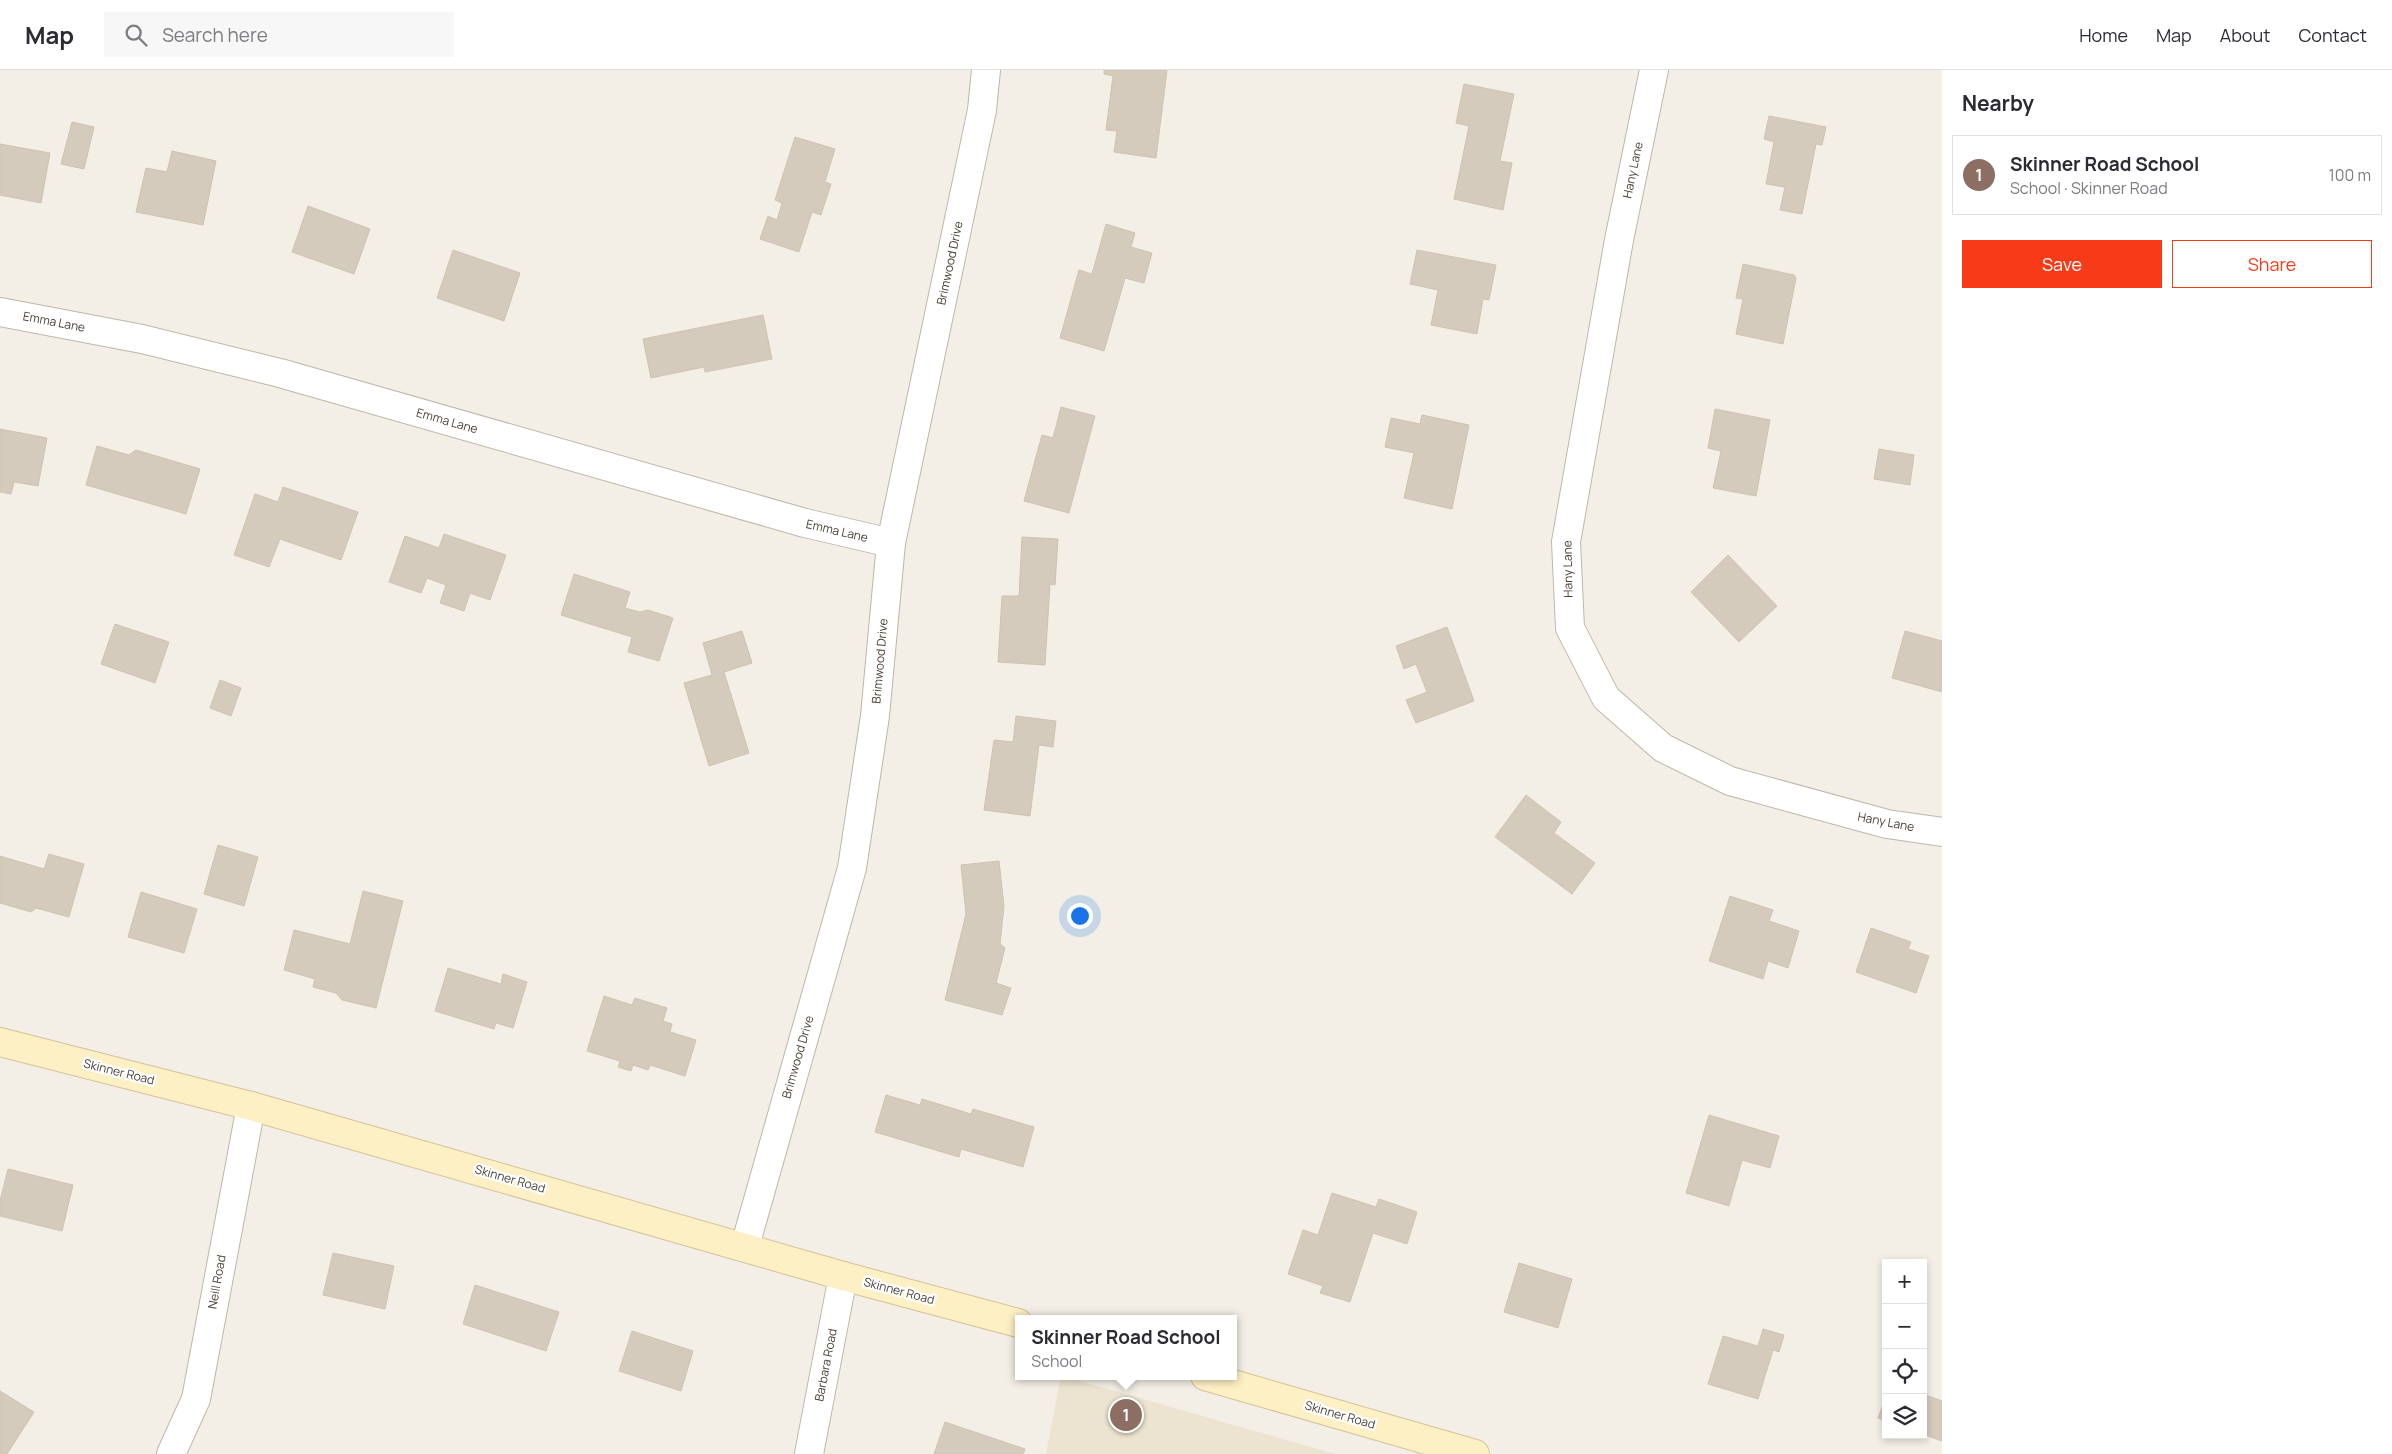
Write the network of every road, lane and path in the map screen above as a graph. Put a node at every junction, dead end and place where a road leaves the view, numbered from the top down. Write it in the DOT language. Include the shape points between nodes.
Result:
graph roads {
  1 [pos="986,70"];
  2 [pos="1654,70"];
  3 [pos="0,312"];
  4 [pos="891,543"];
  5 [pos="1942,832"];
  6 [pos="0,1042"];
  7 [pos="251,1106"];
  8 [pos="745,1246"];
  9 [pos="843,1276"];
  10 [pos="1015,1322"];
  11 [pos="1219,1380"];
  12 [pos="171,1454"];
  13 [pos="809,1454"];
  14 [pos="1475,1454"];
  1 -- 4 [label="street, Brimwood Drive" via="982,110"];
  2 -- 5 [label="street, Hany Lane" via="1619,240 1566,542 1570,628 1606,698 1663,748 1730,781 1887,824"];
  3 -- 4 [label="street, Emma Lane" via="142,339 280,372 805,523"];
  4 -- 8 [label="street, Brimwood Drive" via="875,716 852,868"];
  6 -- 7 [label="street, Skinner Road"];
  7 -- 8 [label="street, Skinner Road"];
  7 -- 12 [label="street, Neill Road" via="196,1399"];
  8 -- 9 [label="street, Skinner Road"];
  9 -- 10 [label="street, Skinner Road"];
  9 -- 13 [label="street, Barbara Road"];
  11 -- 14 [label="street, Skinner Road"];
}
